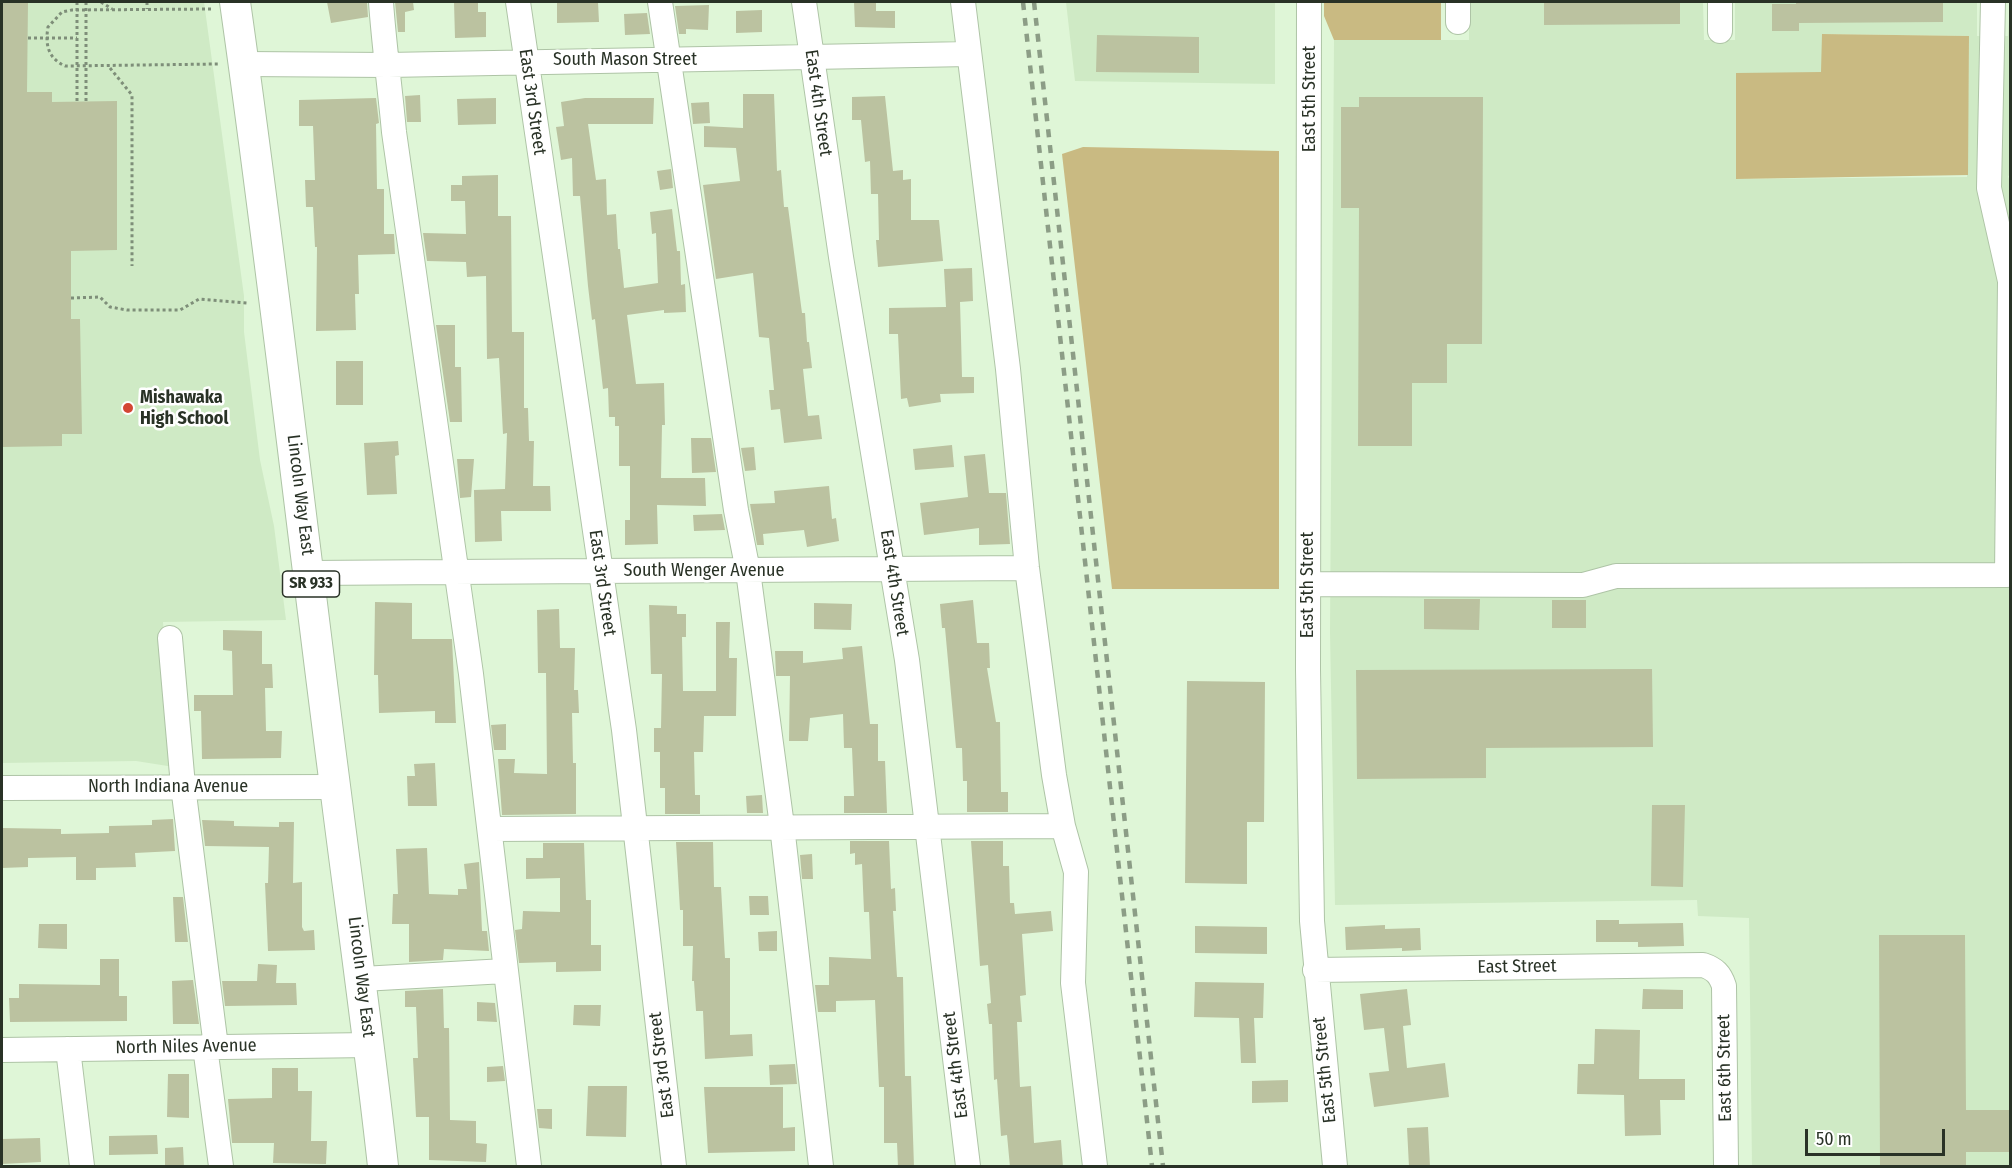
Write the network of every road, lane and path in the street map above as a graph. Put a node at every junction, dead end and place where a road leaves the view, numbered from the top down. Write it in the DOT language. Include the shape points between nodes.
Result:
graph roads {
  1 [pos="77,2"];
  2 [pos="86,2"];
  3 [pos="101,2"];
  4 [pos="147,2"];
  5 [pos="381,2"];
  6 [pos="518,2"];
  7 [pos="660,2"];
  8 [pos="804,2"];
  9 [pos="963,2"];
  10 [pos="1309,2"];
  11 [pos="1720,2"];
  12 [pos="1994,2"];
  13 [pos="223,5"];
  14 [pos="147,9"];
  15 [pos="77,10"];
  16 [pos="86,10"];
  17 [pos="112,10"];
  18 [pos="1720,31"];
  19 [pos="28,39"];
  20 [pos="46,39"];
  21 [pos="77,39"];
  22 [pos="969,54"];
  23 [pos="812,59"];
  24 [pos="668,60"];
  25 [pos="526,61"];
  26 [pos="231,64"];
  27 [pos="388,65"];
  28 [pos="77,67"];
  29 [pos="86,68"];
  30 [pos="110,68"];
  31 [pos="86,101"];
  32 [pos="77,102"];
  33 [pos="132,266"];
  34 [pos="71,298"];
  35 [pos="247,303"];
  36 [pos="1027,568"];
  37 [pos="892,569"];
  38 [pos="748,571"];
  39 [pos="457,572"];
  40 [pos="600,572"];
  41 [pos="309,573"];
  42 [pos="1309,584"];
  43 [pos="170,638"];
  44 [pos="183,786"];
  45 [pos="2,788"];
  46 [pos="335,788"];
  47 [pos="782,826"];
  48 [pos="1063,826"];
  49 [pos="929,827"];
  50 [pos="635,828"];
  51 [pos="490,829"];
  52 [pos="1315,970"];
  53 [pos="505,971"];
  54 [pos="1717,972"];
  55 [pos="362,979"];
  56 [pos="370,1045"];
  57 [pos="211,1047"];
  58 [pos="68,1049"];
  59 [pos="2,1050"];
  60 [pos="82,1167"];
  61 [pos="221,1167"];
  62 [pos="383,1167"];
  63 [pos="529,1167"];
  64 [pos="674,1167"];
  65 [pos="821,1167"];
  66 [pos="968,1167"];
  67 [pos="1095,1167"];
  68 [pos="1335,1167"];
  69 [pos="1726,1167"];
  1 -- 15 [label="path"];
  2 -- 16 [label="path"];
  3 -- 17 [label="path"];
  4 -- 14 [label="path"];
  5 -- 27 [label="street"];
  6 -- 25 [label="street, East 3rd Street"];
  7 -- 24 [label="street"];
  8 -- 23 [label="street, East 4th Street"];
  9 -- 22 [label="street"];
  10 -- 42 [label="street, East 5th Street"];
  11 -- 18 [label="street"];
  12 -- 42 [label="street" via="1989,188 2010,281 2007,575 1616,576 1583,585"];
  13 -- 14 [label="path"];
  13 -- 26 [label="main road, Lincoln Way East / SR 933"];
  14 -- 17 [label="path"];
  15 -- 16 [label="path"];
  15 -- 20 [label="path" via="53,18"];
  15 -- 21 [label="path"];
  16 -- 17 [label="path"];
  16 -- 29 [label="path"];
  19 -- 20 [label="path"];
  20 -- 21 [label="path"];
  20 -- 28 [label="path" via="52,58 65,66"];
  21 -- 28 [label="path"];
  22 -- 23 [label="street, South Mason Street"];
  22 -- 36 [label="street" via="1008,369"];
  23 -- 24 [label="street, South Mason Street"];
  23 -- 37 [label="street, East 4th Street"];
  24 -- 25 [label="street, South Mason Street"];
  24 -- 38 [label="street"];
  25 -- 27 [label="street, South Mason Street"];
  25 -- 40 [label="street, East 3rd Street"];
  26 -- 27 [label="street, South Mason Street"];
  26 -- 30 [label="path"];
  26 -- 41 [label="main road, Lincoln Way East / SR 933"];
  27 -- 39 [label="street"];
  28 -- 29 [label="path"];
  28 -- 32 [label="path"];
  29 -- 30 [label="path"];
  29 -- 31 [label="path"];
  30 -- 33 [label="path" via="132,95"];
  34 -- 35 [label="path" via="99,297 110,306 127,310 180,310 199,299"];
  36 -- 37 [label="street, South Wenger Avenue"];
  36 -- 48 [label="street"];
  37 -- 38 [label="street, South Wenger Avenue"];
  37 -- 49 [label="street, East 4th Street"];
  38 -- 40 [label="street, South Wenger Avenue"];
  38 -- 47 [label="street"];
  39 -- 40 [label="street, South Wenger Avenue"];
  39 -- 41 [label="street, South Wenger Avenue"];
  39 -- 51 [label="street"];
  40 -- 50 [label="street, East 3rd Street"];
  41 -- 46 [label="main road, Lincoln Way East / SR 933"];
  42 -- 52 [label="street, East 5th Street"];
  43 -- 44 [label="street"];
  44 -- 45 [label="street, North Indiana Avenue"];
  44 -- 46 [label="street, North Indiana Avenue"];
  44 -- 57 [label="street"];
  46 -- 55 [label="main road, Lincoln Way East / SR 933"];
  47 -- 49 [label="street"];
  47 -- 50 [label="street"];
  47 -- 65 [label="street"];
  48 -- 49 [label="street"];
  48 -- 67 [label="street" via="1077,872 1073,983"];
  49 -- 66 [label="street, East 4th Street"];
  50 -- 51 [label="street"];
  50 -- 64 [label="street, East 3rd Street"];
  51 -- 53 [label="street"];
  52 -- 54 [label="street, East Street" via="1703,965"];
  52 -- 68 [label="street, East 5th Street"];
  53 -- 55 [label="street"];
  53 -- 63 [label="street"];
  54 -- 69 [label="street, East 6th Street" via="1724,986"];
  55 -- 56 [label="main road, Lincoln Way East / SR 933"];
  56 -- 57 [label="street, North Niles Avenue"];
  56 -- 62 [label="main road, Lincoln Way East / SR 933"];
  57 -- 58 [label="street, North Niles Avenue"];
  57 -- 61 [label="street"];
  58 -- 59 [label="street, North Niles Avenue"];
  58 -- 60 [label="street"];
}
